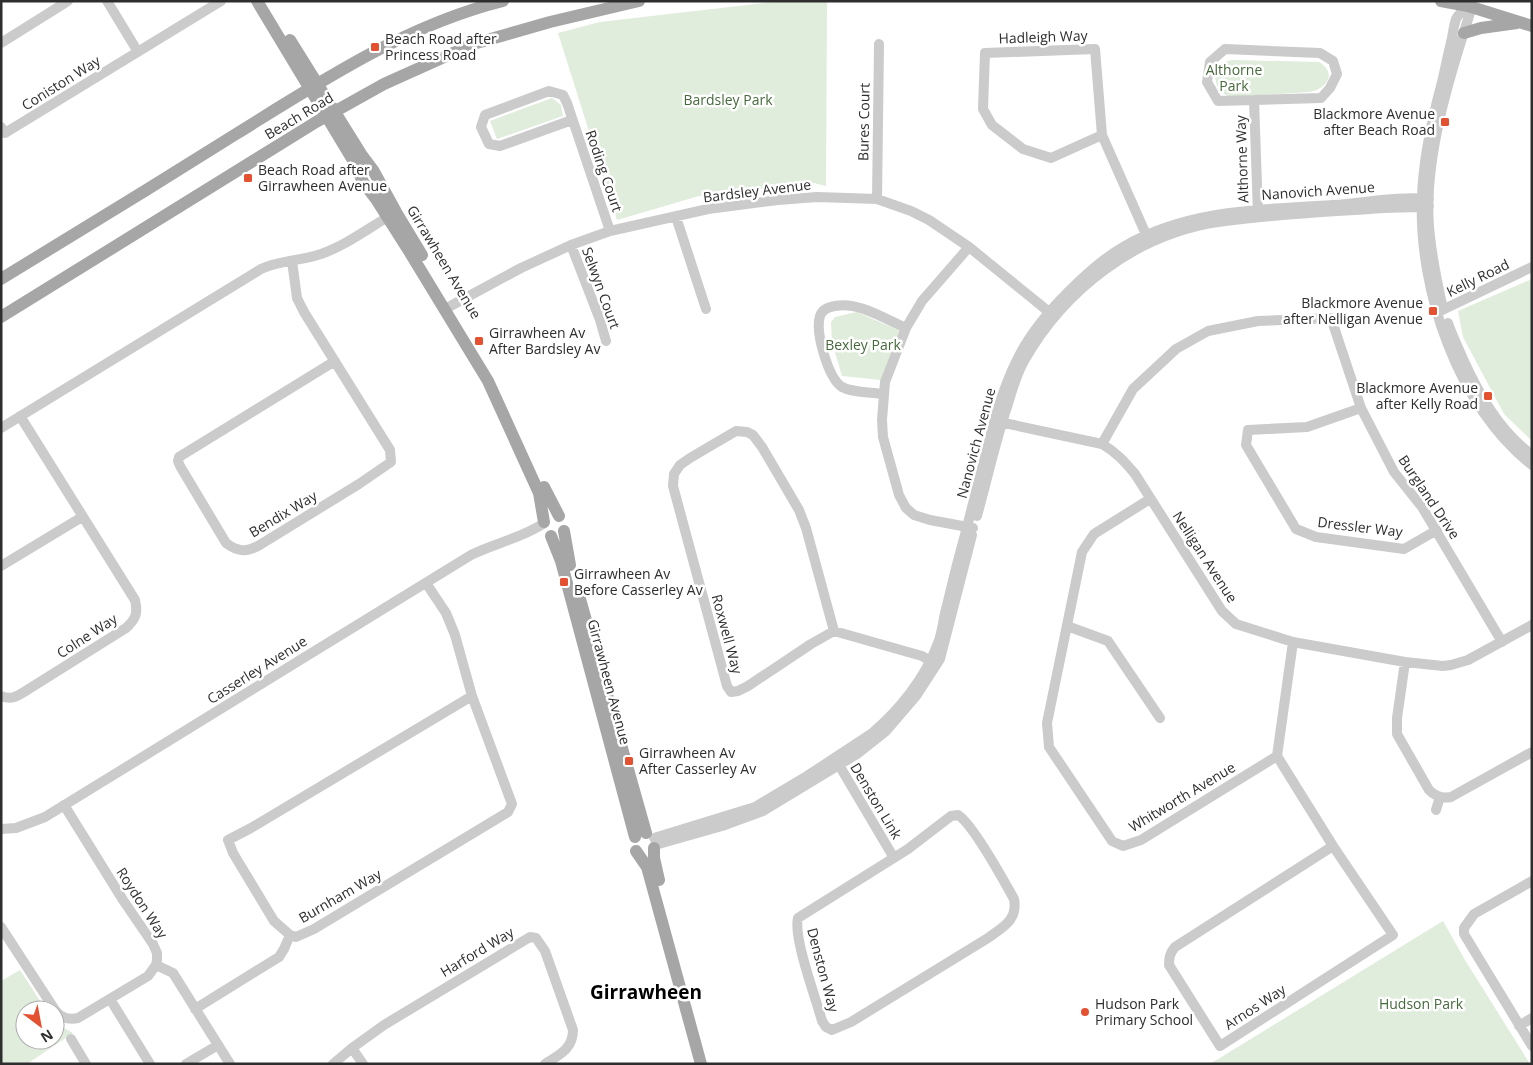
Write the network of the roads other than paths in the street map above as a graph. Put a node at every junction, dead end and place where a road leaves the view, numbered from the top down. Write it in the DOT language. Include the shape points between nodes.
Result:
graph roads {
  1 [pos="68,1"];
  2 [pos="107,1"];
  3 [pos="221,1"];
  4 [pos="258,1"];
  5 [pos="267,1"];
  6 [pos="503,1"];
  7 [pos="639,1"];
  8 [pos="1441,1"];
  9 [pos="1469,3"];
  10 [pos="1526,25"];
  11 [pos="1464,33"];
  12 [pos="1,43"];
  13 [pos="878,44"];
  14 [pos="138,52"];
  15 [pos="313,86"];
  16 [pos="1254,100"];
  17 [pos="330,114"];
  18 [pos="572,120"];
  19 [pos="3,132"];
  20 [pos="1102,135"];
  21 [pos="877,199"];
  22 [pos="1426,202"];
  23 [pos="1258,213"];
  24 [pos="392,215"];
  25 [pos="676,217"];
  26 [pos="610,231"];
  27 [pos="1148,239"];
  28 [pos="571,245"];
  29 [pos="969,247"];
  30 [pos="292,261"];
  31 [pos="1532,267"];
  32 [pos="1,280"];
  33 [pos="449,307"];
  34 [pos="706,309"];
  35 [pos="1440,311"];
  36 [pos="1052,315"];
  37 [pos="1,317"];
  38 [pos="906,328"];
  39 [pos="606,342"];
  40 [pos="335,361"];
  41 [pos="883,394"];
  42 [pos="1360,408"];
  43 [pos="20,416"];
  44 [pos="998,422"];
  45 [pos="1,428"];
  46 [pos="1102,444"];
  47 [pos="1532,456"];
  48 [pos="1532,466"];
  49 [pos="1150,498"];
  50 [pos="82,516"];
  51 [pos="559,516"];
  52 [pos="970,527"];
  53 [pos="546,529"];
  54 [pos="1437,530"];
  55 [pos="564,531"];
  56 [pos="1,566"];
  57 [pos="426,583"];
  58 [pos="1532,625"];
  59 [pos="1067,626"];
  60 [pos="834,631"];
  61 [pos="1294,642"];
  62 [pos="1502,642"];
  63 [pos="1405,662"];
  64 [pos="933,663"];
  65 [pos="1,696"];
  66 [pos="472,696"];
  67 [pos="1160,718"];
  68 [pos="1532,752"];
  69 [pos="1277,756"];
  70 [pos="837,762"];
  71 [pos="1440,798"];
  72 [pos="64,805"];
  73 [pos="1436,810"];
  74 [pos="1,829"];
  75 [pos="649,840"];
  76 [pos="1333,846"];
  77 [pos="636,851"];
  78 [pos="894,858"];
  79 [pos="1532,881"];
  80 [pos="1,927"];
  81 [pos="290,935"];
  82 [pos="156,965"];
  83 [pos="110,999"];
  84 [pos="48,1000"];
  85 [pos="195,1008"];
  86 [pos="65,1018"];
  87 [pos="1532,1018"];
  88 [pos="1519,1026"];
  89 [pos="71,1039"];
  90 [pos="218,1045"];
  91 [pos="1532,1046"];
  92 [pos="352,1048"];
  93 [pos="86,1064"];
  94 [pos="150,1064"];
  95 [pos="186,1064"];
  96 [pos="230,1064"];
  97 [pos="333,1064"];
  98 [pos="363,1064"];
  99 [pos="546,1064"];
  100 [pos="700,1064"];
  101 [pos="707,1064"];
  1 -- 12 [label="street"];
  2 -- 14 [label="street"];
  3 -- 14 [label="street, Coniston Way"];
  4 -- 15 [label="main road"];
  5 -- 15 [label="main road"];
  6 -- 15 [label="main road, Beach Road" via="417,32 363,57"];
  7 -- 17 [label="main road, Beach Road" via="473,44 384,84"];
  8 -- 9 [label="main road"];
  9 -- 10 [label="main road"];
  9 -- 11 [label="street" via="1470,13"];
  9 -- 22 [label="street" via="1456,19 1433,114 1424,162"];
  10 -- 11 [label="main road" via="1481,28"];
  11 -- 22 [label="street" via="1439,121"];
  13 -- 21 [label="street, Bures Court"];
  14 -- 19 [label="street, Coniston Way"];
  15 -- 17 [label="main road, Girrawheen Avenue"];
  15 -- 32 [label="main road, Beach Road"];
  16 -- 16 [label="street, Althorne Way" via="1321,98 1337,74 1333,61 1320,53 1225,49 1210,62 1207,82 1218,101"];
  16 -- 23 [label="street, Althorne Way"];
  17 -- 24 [label="main road, Girrawheen Avenue" via="373,170"];
  17 -- 37 [label="main road, Beach Road"];
  18 -- 18 [label="street, Roding Court" via="500,146 489,144 481,127 485,115 549,91 563,94"];
  18 -- 26 [label="street, Roding Court"];
  20 -- 20 [label="street, Hadleigh Way" via="1051,158 1023,149 992,125 983,108 985,53 1095,49"];
  20 -- 27 [label="street, Hadleigh Way"];
  21 -- 25 [label="street, Bardsley Avenue" via="817,197 778,200 708,209"];
  21 -- 29 [label="street, Bardsley Avenue" via="929,220"];
  22 -- 23 [label="street, Nanovich Avenue"];
  22 -- 35 [label="street" via="1425,258"];
  23 -- 27 [label="street, Nanovich Avenue" via="1204,217 1167,227"];
  24 -- 30 [label="street" via="328,252"];
  24 -- 33 [label="main road, Girrawheen Avenue"];
  25 -- 26 [label="street, Bardsley Avenue"];
  25 -- 34 [label="street"];
  26 -- 28 [label="street, Bardsley Avenue"];
  27 -- 36 [label="street, Nanovich Avenue" via="1123,247 1104,260 1083,277"];
  28 -- 33 [label="street, Bardsley Avenue"];
  28 -- 39 [label="street, Selwyn Court"];
  29 -- 36 [label="street, Bardsley Avenue"];
  29 -- 38 [label="street" via="922,301"];
  30 -- 40 [label="street, Bendix Way" via="297,298"];
  30 -- 43 [label="street" via="271,264 250,275"];
  31 -- 35 [label="street, Kelly Road"];
  33 -- 51 [label="main road, Girrawheen Avenue" via="502,388"];
  33 -- 53 [label="main road, Girrawheen Avenue" via="498,398 539,493"];
  35 -- 47 [label="street" via="1482,397 1502,428"];
  35 -- 48 [label="street" via="1459,368 1481,411 1505,442"];
  36 -- 44 [label="street, Nanovich Avenue" via="1017,359 1007,381"];
  38 -- 41 [label="street" via="887,374"];
  38 -- 41 [label="street" via="849,305 835,305 820,314 820,338 834,380 853,390"];
  40 -- 40 [label="street, Bendix Way" via="179,457 180,466 232,548 248,551 258,546 390,462 390,450"];
  41 -- 52 [label="street" via="882,437 906,508 914,515 930,520"];
  42 -- 46 [label="street, Burgland Drive" via="1331,318 1258,321 1208,331 1176,348 1133,389"];
  42 -- 54 [label="street, Burgland Drive" via="1394,472"];
  42 -- 54 [label="street, Dressler Way" via="1307,427 1248,430 1246,445 1296,529 1316,537 1404,549"];
  43 -- 45 [label="street"];
  43 -- 50 [label="street, Colne Way"];
  44 -- 46 [label="street, Nelligan Avenue"];
  44 -- 52 [label="street, Nanovich Avenue"];
  46 -- 49 [label="street, Nelligan Avenue" via="1124,460"];
  49 -- 59 [label="street, Whitworth Avenue" via="1094,534 1082,552"];
  49 -- 61 [label="street, Nelligan Avenue" via="1222,611 1236,624"];
  50 -- 56 [label="street"];
  50 -- 65 [label="street, Colne Way" via="134,600 136,616 126,628 14,698"];
  51 -- 53 [label="main road" via="551,516"];
  51 -- 55 [label="main road, Girrawheen Avenue" via="565,524"];
  52 -- 64 [label="street, Nanovich Avenue" via="954,576"];
  53 -- 55 [label="main road" via="558,536"];
  53 -- 57 [label="street, Casserley Avenue" via="484,549"];
  53 -- 75 [label="main road, Girrawheen Avenue" via="561,561"];
  54 -- 62 [label="street, Burgland Drive"];
  55 -- 75 [label="main road, Girrawheen Avenue" via="569,565"];
  57 -- 66 [label="street, Burnham Way" via="446,613 455,635"];
  57 -- 72 [label="street, Casserley Avenue"];
  58 -- 62 [label="street, Nelligan Avenue"];
  59 -- 67 [label="street" via="1108,641"];
  59 -- 69 [label="street, Whitworth Avenue" via="1047,724 1049,747 1112,841 1123,846 1141,840"];
  60 -- 60 [label="street, Roxwell Way" via="799,510 753,435 736,432 680,465 674,474 673,486 727,686 732,692 748,686"];
  60 -- 64 [label="street" via="922,656"];
  61 -- 63 [label="street, Nelligan Avenue"];
  61 -- 69 [label="street"];
  62 -- 63 [label="street, Nelligan Avenue" via="1451,665"];
  63 -- 71 [label="street" via="1397,734 1429,790"];
  64 -- 70 [label="street, Nanovich Avenue" via="884,723"];
  66 -- 81 [label="street, Burnham Way" via="512,804 508,812 314,929"];
  66 -- 81 [label="street, Burnham Way" via="228,840 274,922"];
  68 -- 71 [label="street" via="1457,794"];
  69 -- 76 [label="street, Arnos Way"];
  70 -- 75 [label="street, Nanovich Avenue" via="755,807"];
  70 -- 78 [label="street, Denston Link"];
  71 -- 73 [label="street"];
  72 -- 74 [label="street, Casserley Avenue" via="30,823"];
  72 -- 82 [label="street, Roydon Way" via="153,944 157,953"];
  75 -- 77 [label="main road" via="633,844"];
  75 -- 77 [label="main road" via="646,855"];
  75 -- 101 [label="main road, Girrawheen Avenue"];
  76 -- 76 [label="street, Arnos Way" via="1175,947 1169,956 1169,965 1220,1046 1393,935"];
  77 -- 100 [label="main road" via="647,867"];
  78 -- 78 [label="street, Denston Way" via="798,918 796,926 800,946 826,1028 832,1030 851,1022 988,938 1014,915 1014,899 977,838 958,815 943,821"];
  79 -- 88 [label="street" via="1474,914 1464,928 1467,941"];
  80 -- 84 [label="street"];
  81 -- 85 [label="street" via="279,957"];
  82 -- 83 [label="street" via="148,976"];
  82 -- 85 [label="street" via="173,973"];
  83 -- 86 [label="street" via="78,1018"];
  83 -- 94 [label="street"];
  85 -- 90 [label="street"];
  87 -- 88 [label="street"];
  88 -- 91 [label="street"];
  89 -- 93 [label="street"];
  90 -- 95 [label="street"];
  90 -- 96 [label="street"];
  92 -- 97 [label="street"];
  92 -- 98 [label="street"];
  92 -- 99 [label="street, Harford Way" via="384,1025 530,937 536,938 545,951 573,1030 570,1046"];
}
